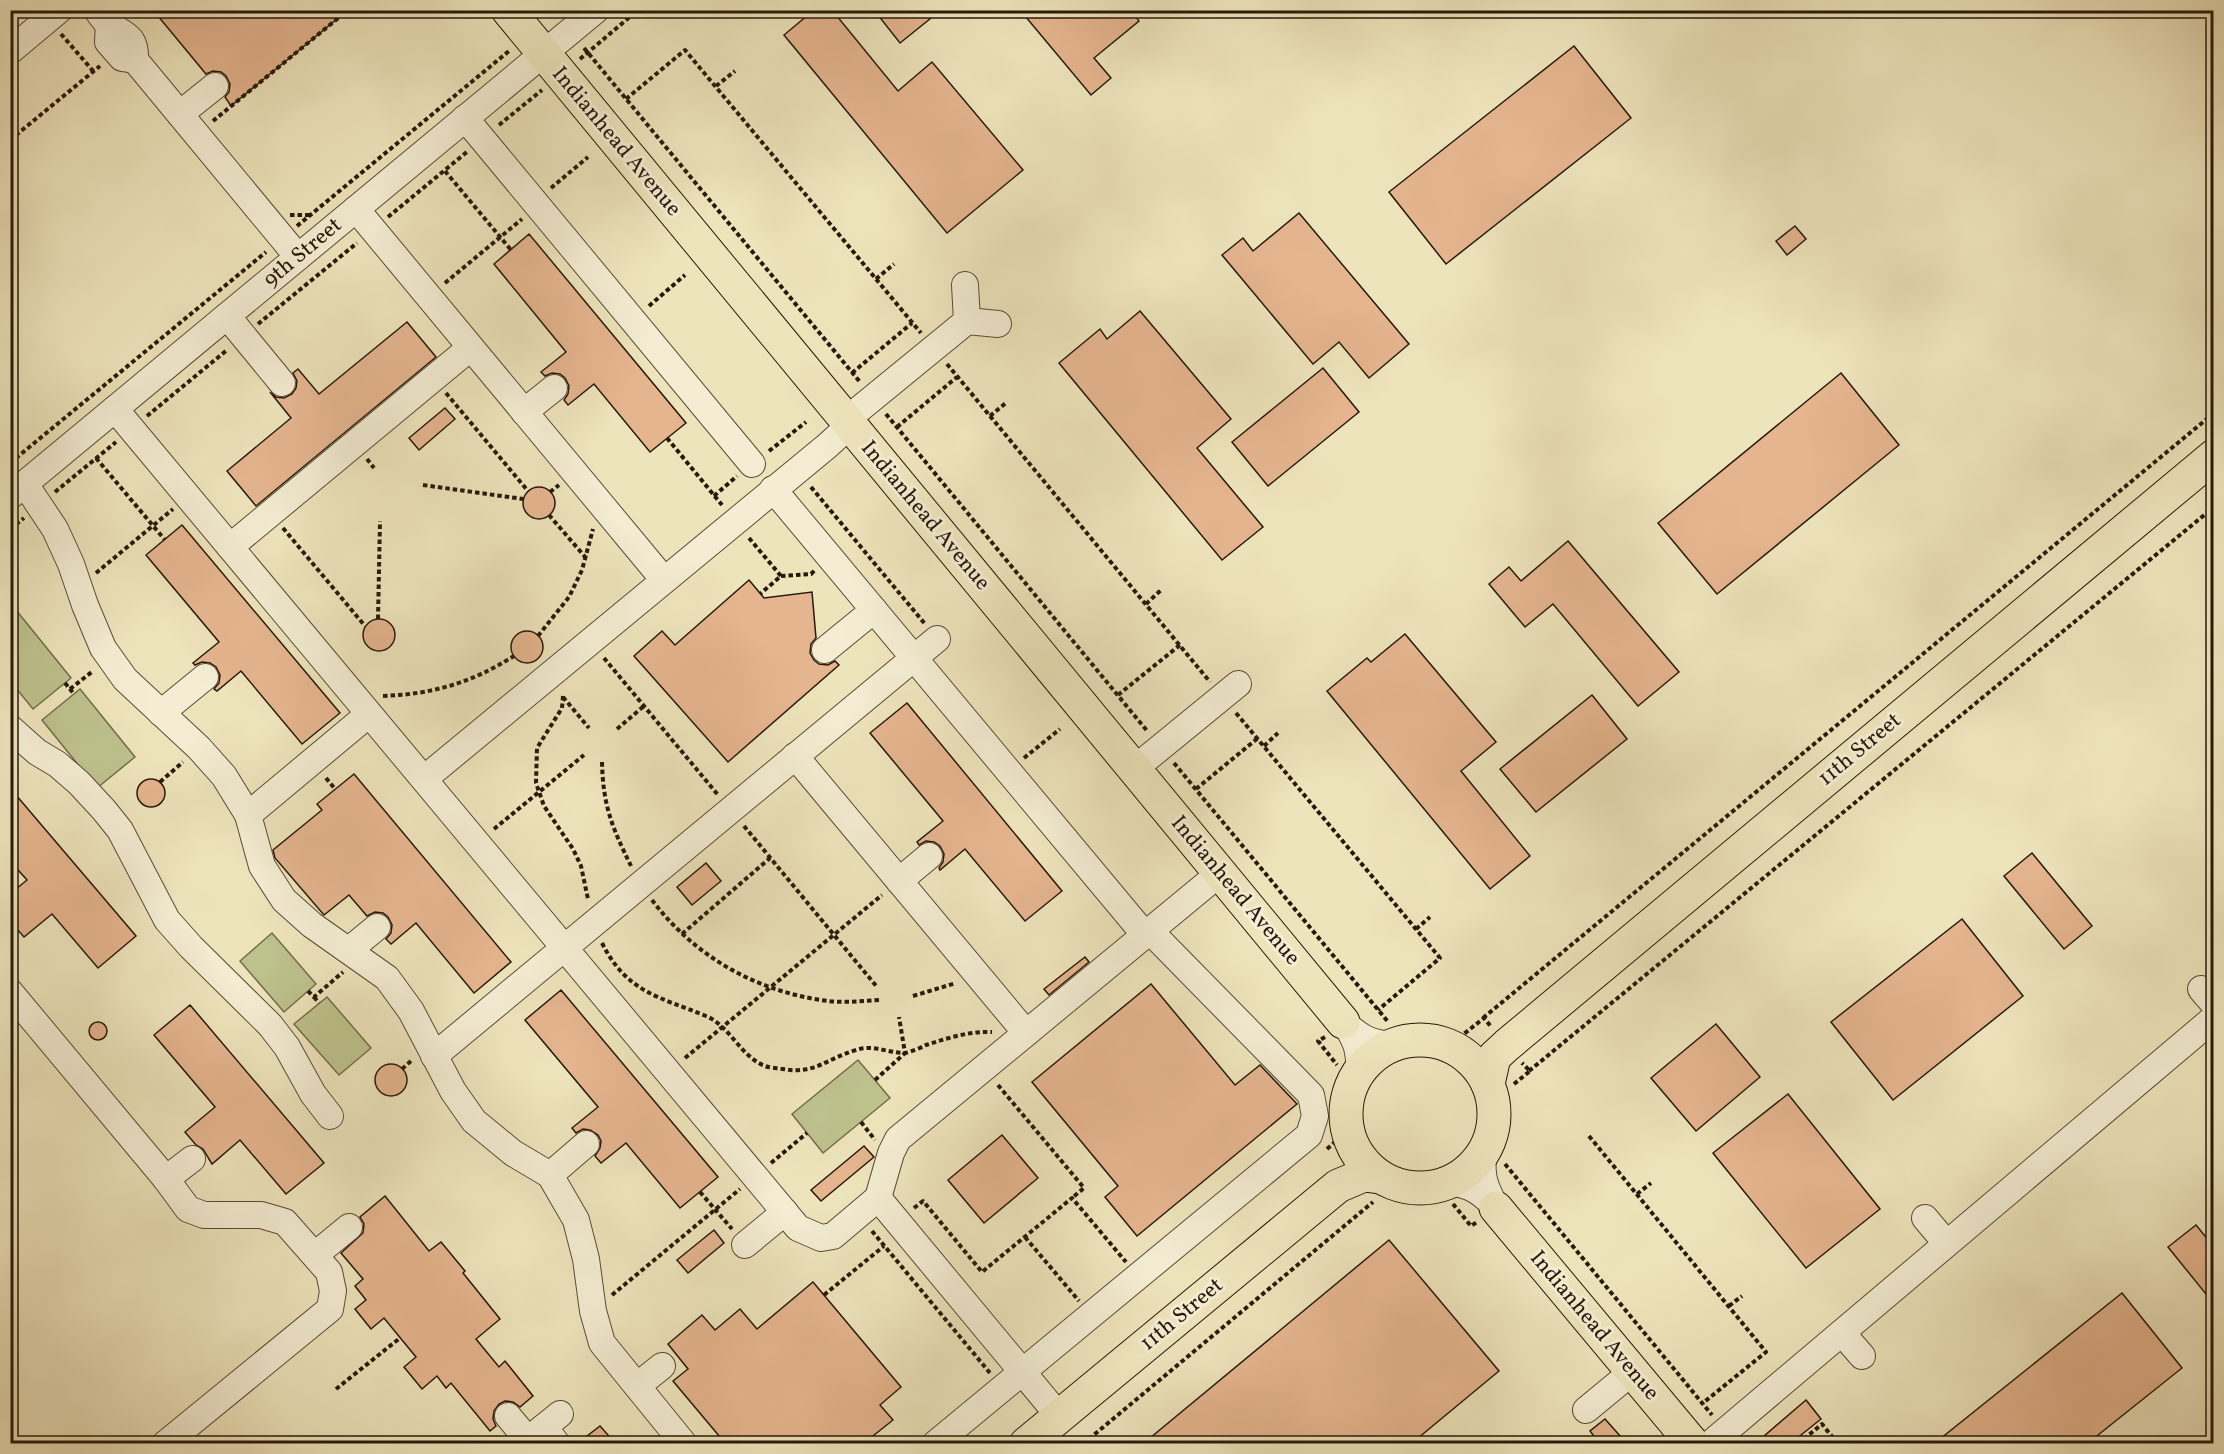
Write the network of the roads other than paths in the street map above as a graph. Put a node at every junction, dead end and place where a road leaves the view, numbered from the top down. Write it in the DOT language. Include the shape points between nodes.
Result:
graph roads {
  1 [pos="508,10"];
  2 [pos="596,10"];
  3 [pos="54,15"];
  4 [pos="103,17"];
  5 [pos="10,51"];
  6 [pos="552,64"];
  7 [pos="215,86"];
  8 [pos="180,114"];
  9 [pos="465,118"];
  10 [pos="356,209"];
  11 [pos="298,257"];
  12 [pos="965,285"];
  13 [pos="227,316"];
  14 [pos="968,321"];
  15 [pos="998,324"];
  16 [pos="471,348"];
  17 [pos="282,383"];
  18 [pos="554,388"];
  19 [pos="115,410"];
  20 [pos="524,412"];
  21 [pos="848,423"];
  22 [pos="2214,456"];
  23 [pos="752,464"];
  24 [pos="773,489"];
  25 [pos="18,490"];
  26 [pos="230,547"];
  27 [pos="663,580"];
  28 [pos="874,610"];
  29 [pos="937,639"];
  30 [pos="825,650"];
  31 [pos="914,658"];
  32 [pos="205,676"];
  33 [pos="1230,690"];
  34 [pos="161,713"];
  35 [pos="369,714"];
  36 [pos="10,728"];
  37 [pos="795,756"];
  38 [pos="1134,769"];
  39 [pos="424,779"];
  40 [pos="248,815"];
  41 [pos="929,856"];
  42 [pos="1220,873"];
  43 [pos="899,881"];
  44 [pos="376,927"];
  45 [pos="1148,933"];
  46 [pos="564,948"];
  47 [pos="354,954"];
  48 [pos="10,992"];
  49 [pos="2214,1018"];
  50 [pos="1343,1022"];
  51 [pos="1026,1034"];
  52 [pos="1398,1035"];
  53 [pos="1507,1045"];
  54 [pos="1463,1054"];
  55 [pos="434,1056"];
  56 [pos="1359,1071"];
  57 [pos="1488,1084"];
  58 [pos="330,1116"];
  59 [pos="1336,1138"];
  60 [pos="586,1144"];
  61 [pos="1495,1157"];
  62 [pos="192,1159"];
  63 [pos="550,1175"];
  64 [pos="166,1179"];
  65 [pos="1338,1186"];
  66 [pos="1381,1189"];
  67 [pos="1446,1194"];
  68 [pos="878,1198"];
  69 [pos="1496,1208"];
  70 [pos="785,1212"];
  71 [pos="1924,1218"];
  72 [pos="349,1227"];
  73 [pos="1946,1243"];
  74 [pos="745,1245"];
  75 [pos="315,1255"];
  76 [pos="1842,1334"];
  77 [pos="1862,1356"];
  78 [pos="662,1366"];
  79 [pos="1022,1371"];
  80 [pos="1632,1371"];
  81 [pos="637,1386"];
  82 [pos="1586,1410"];
  83 [pos="508,1416"];
  84 [pos="1059,1416"];
  85 [pos="542,1434"];
  86 [pos="165,1443"];
  87 [pos="684,1443"];
  88 [pos="935,1443"];
  89 [pos="1026,1443"];
  90 [pos="1693,1443"];
  91 [pos="1710,1443"];
  1 -- 6 [label="main road, Indianhead Avenue"];
  2 -- 6 [label="street, 9th Street"];
  3 -- 5 [label="street"];
  4 -- 8 [label="street" via="135,45 135,60"];
  6 -- 9 [label="street, 9th Street"];
  6 -- 21 [label="main road, Indianhead Avenue"];
  7 -- 8 [label="street"];
  8 -- 11 [label="street"];
  9 -- 10 [label="street, 9th Street"];
  9 -- 23 [label="street"];
  10 -- 11 [label="street, 9th Street"];
  10 -- 16 [label="street"];
  11 -- 13 [label="street, 9th Street"];
  12 -- 14 [label="street"];
  13 -- 17 [label="street"];
  13 -- 19 [label="street, 9th Street"];
  14 -- 15 [label="street"];
  14 -- 21 [label="street"];
  16 -- 20 [label="street"];
  16 -- 26 [label="street"];
  18 -- 20 [label="street"];
  19 -- 25 [label="street, 9th Street"];
  19 -- 26 [label="street"];
  20 -- 27 [label="street"];
  21 -- 24 [label="street"];
  21 -- 38 [label="main road, Indianhead Avenue"];
  22 -- 53 [label="main road, 11th Street"];
  24 -- 27 [label="street"];
  24 -- 28 [label="street"];
  25 -- 34 [label="street" via="39,506 55,529 103,648 125,679"];
  26 -- 35 [label="street"];
  27 -- 39 [label="street"];
  28 -- 30 [label="street"];
  28 -- 31 [label="street"];
  29 -- 31 [label="street"];
  31 -- 37 [label="street"];
  31 -- 45 [label="street"];
  32 -- 34 [label="street"];
  33 -- 38 [label="street"];
  34 -- 40 [label="street" via="224,776"];
  35 -- 39 [label="street"];
  35 -- 40 [label="street"];
  36 -- 58 [label="street" via="79,783 104,810 120,830 167,920 270,1025"];
  37 -- 43 [label="street"];
  37 -- 46 [label="street"];
  38 -- 42 [label="main road, Indianhead Avenue"];
  39 -- 46 [label="street"];
  40 -- 47 [label="street" via="262,866 284,900"];
  41 -- 43 [label="street"];
  42 -- 45 [label="street"];
  42 -- 50 [label="main road, Indianhead Avenue"];
  43 -- 51 [label="street"];
  44 -- 47 [label="street"];
  45 -- 51 [label="street"];
  45 -- 79 [label="street" via="1311,1095 1315,1116 1309,1135"];
  46 -- 55 [label="street"];
  46 -- 70 [label="street"];
  47 -- 55 [label="street" via="387,978 411,1011"];
  48 -- 64 [label="street"];
  49 -- 73 [label="street"];
  50 -- 52 [label="street" via="1359,1037 1374,1043"];
  50 -- 56 [label="street" via="1360,1054"];
  51 -- 68 [label="street" via="898,1139"];
  52 -- 54 [label="main road" via="1432,1041"];
  52 -- 56 [label="main road"];
  53 -- 54 [label="main road" via="1493,1053"];
  53 -- 57 [label="main road" via="1494,1058"];
  54 -- 57 [label="main road" via="1478,1067"];
  55 -- 63 [label="street" via="474,1121 513,1153"];
  56 -- 59 [label="main road" via="1346,1107 1347,1126"];
  57 -- 61 [label="main road" via="1494,1103"];
  59 -- 65 [label="main road" via="1346,1173"];
  59 -- 66 [label="main road" via="1362,1160"];
  60 -- 63 [label="street"];
  61 -- 67 [label="main road" via="1468,1171"];
  61 -- 69 [label="street" via="1482,1174"];
  62 -- 64 [label="street"];
  63 -- 81 [label="street" via="576,1221 602,1343"];
  64 -- 75 [label="street" via="188,1209 204,1215 261,1215 285,1222"];
  65 -- 66 [label="main road" via="1364,1175"];
  65 -- 84 [label="main road, 11th Street"];
  66 -- 67 [label="main road" via="1397,1185 1430,1188"];
  67 -- 69 [label="street" via="1469,1186"];
  68 -- 70 [label="street" via="833,1236 821,1238 798,1228"];
  68 -- 79 [label="street"];
  69 -- 80 [label="main road, Indianhead Avenue"];
  70 -- 74 [label="street"];
  71 -- 73 [label="street"];
  72 -- 75 [label="street"];
  73 -- 76 [label="street"];
  75 -- 86 [label="street" via="329,1272 333,1291 330,1309"];
  76 -- 77 [label="street"];
  76 -- 91 [label="street"];
  78 -- 81 [label="street"];
  79 -- 84 [label="street"];
  79 -- 88 [label="street"];
  80 -- 82 [label="street"];
  80 -- 90 [label="main road, Indianhead Avenue"];
  81 -- 87 [label="street"];
  83 -- 85 [label="street"];
  84 -- 89 [label="main road, 11th Street"];
}
